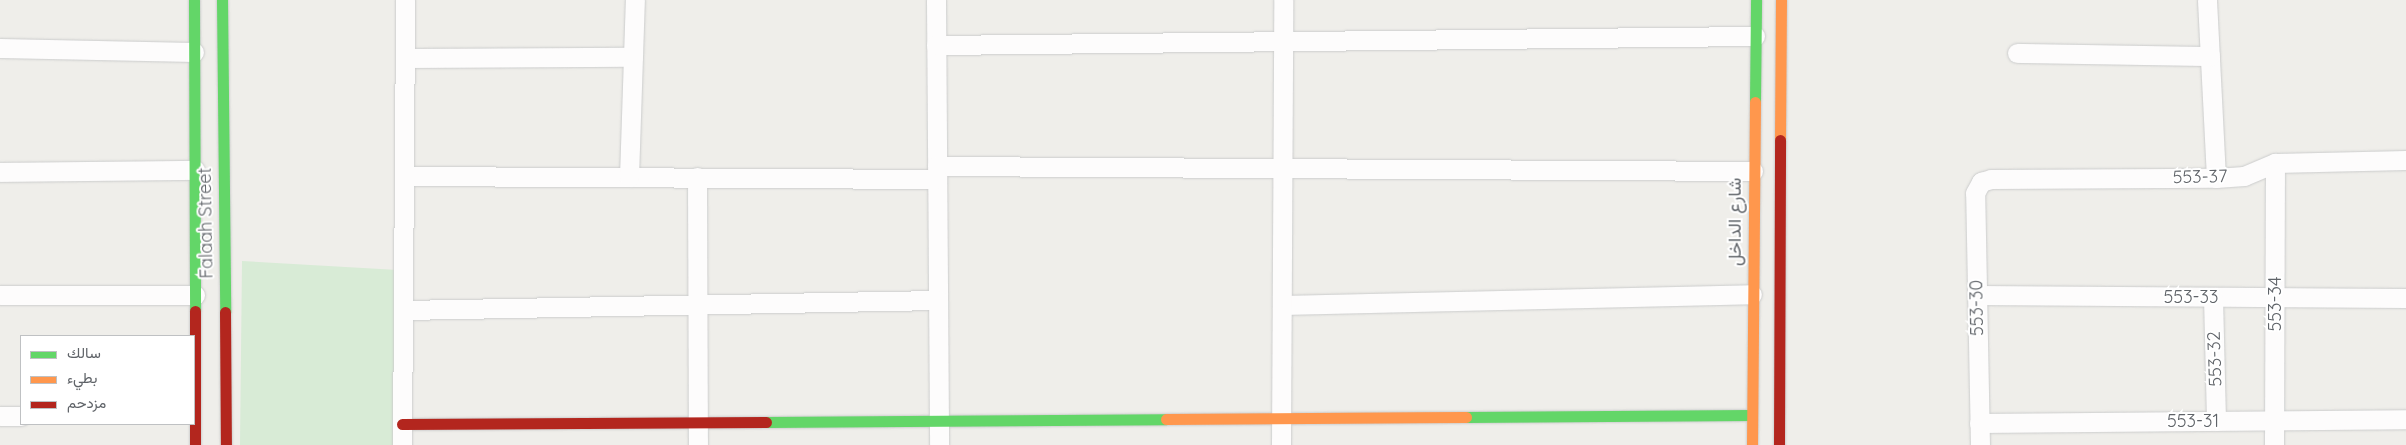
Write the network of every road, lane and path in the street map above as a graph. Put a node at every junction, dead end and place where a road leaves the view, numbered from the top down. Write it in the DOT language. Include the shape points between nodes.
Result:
graph roads {
  1 [pos="194,0"];
  2 [pos="222,0"];
  3 [pos="406,0"];
  4 [pos="635,0"];
  5 [pos="936,0"];
  6 [pos="1283,0"];
  7 [pos="1756,0"];
  8 [pos="1781,0"];
  9 [pos="2207,0"];
  10 [pos="1755,36"];
  11 [pos="1283,42"];
  12 [pos="936,45"];
  13 [pos="0,48"];
  14 [pos="194,52"];
  15 [pos="2017,53"];
  16 [pos="2210,56"];
  17 [pos="633,57"];
  18 [pos="405,58"];
  19 [pos="2406,160"];
  20 [pos="2275,163"];
  21 [pos="1282,167"];
  22 [pos="195,170"];
  23 [pos="1753,171"];
  24 [pos="0,172"];
  25 [pos="937,172"];
  26 [pos="404,176"];
  27 [pos="629,177"];
  28 [pos="697,178"];
  29 [pos="2216,178"];
  30 [pos="1991,179"];
  31 [pos="1752,294"];
  32 [pos="0,295"];
  33 [pos="195,295"];
  34 [pos="1977,295"];
  35 [pos="2213,297"];
  36 [pos="2275,297"];
  37 [pos="2406,298"];
  38 [pos="938,300"];
  39 [pos="698,304"];
  40 [pos="1282,305"];
  41 [pos="403,310"];
  42 [pos="195,335"];
  43 [pos="1752,414"];
  44 [pos="0,416"];
  45 [pos="20,416"];
  46 [pos="1281,419"];
  47 [pos="2406,419"];
  48 [pos="2274,420"];
  49 [pos="938,421"];
  50 [pos="2216,421"];
  51 [pos="698,422"];
  52 [pos="1979,423"];
  53 [pos="402,424"];
  54 [pos="194,425"];
  55 [pos="195,445"];
  56 [pos="226,445"];
  57 [pos="402,445"];
  58 [pos="698,445"];
  59 [pos="939,445"];
  60 [pos="1281,445"];
  61 [pos="1752,445"];
  62 [pos="1779,445"];
  63 [pos="1980,445"];
  64 [pos="2274,445"];
  1 -- 14 [label="main road, Falaah Street"];
  2 -- 56 [label="main road, Falaah Street"];
  3 -- 18 [label="street"];
  4 -- 17 [label="street"];
  5 -- 12 [label="street"];
  6 -- 11 [label="street"];
  7 -- 10 [label="main road, شارع الداخل"];
  8 -- 62 [label="main road"];
  9 -- 16 [label="street"];
  10 -- 11 [label="street"];
  10 -- 23 [label="main road, شارع الداخل"];
  11 -- 12 [label="street"];
  11 -- 21 [label="street"];
  12 -- 25 [label="street"];
  13 -- 14 [label="street"];
  14 -- 22 [label="main road, Falaah Street"];
  15 -- 16 [label="street"];
  16 -- 29 [label="street"];
  17 -- 18 [label="street"];
  17 -- 27 [label="street"];
  18 -- 26 [label="street"];
  19 -- 20 [label="street, 553-37"];
  20 -- 29 [label="street, 553-37" via="2244,176"];
  20 -- 36 [label="street, 553-34"];
  21 -- 23 [label="street"];
  21 -- 25 [label="street"];
  21 -- 40 [label="street"];
  22 -- 24 [label="street"];
  22 -- 33 [label="main road, Falaah Street"];
  23 -- 31 [label="main road, شارع الداخل"];
  25 -- 28 [label="street"];
  25 -- 38 [label="street"];
  26 -- 27 [label="street"];
  26 -- 41 [label="street"];
  27 -- 28 [label="street"];
  28 -- 39 [label="street"];
  29 -- 30 [label="street, 553-37"];
  30 -- 34 [label="street, 553-30" via="1981,182 1975,193"];
  31 -- 40 [label="street"];
  31 -- 43 [label="main road, شارع الداخل"];
  32 -- 33 [label="street"];
  33 -- 42 [label="main road, Falaah Street"];
  34 -- 35 [label="street, 553-33"];
  34 -- 52 [label="street, 553-30"];
  35 -- 36 [label="street, 553-33"];
  35 -- 50 [label="street, 553-32"];
  36 -- 37 [label="street, 553-33"];
  36 -- 48 [label="street, 553-34"];
  38 -- 39 [label="street"];
  38 -- 49 [label="street"];
  39 -- 41 [label="street"];
  39 -- 51 [label="street"];
  40 -- 46 [label="street"];
  41 -- 53 [label="street"];
  43 -- 46 [label="main road"];
  43 -- 61 [label="main road, شارع الداخل"];
  44 -- 45 [label="street"];
  46 -- 49 [label="main road"];
  46 -- 60 [label="street"];
  47 -- 48 [label="street, 553-31"];
  48 -- 50 [label="street, 553-31"];
  48 -- 64 [label="street, 553-34"];
  49 -- 51 [label="main road"];
  49 -- 59 [label="street"];
  50 -- 52 [label="street, 553-31"];
  51 -- 53 [label="main road"];
  51 -- 58 [label="street"];
  52 -- 63 [label="street, 553-30"];
  53 -- 57 [label="street"];
  54 -- 55 [label="main road, Falaah Street"];
}
